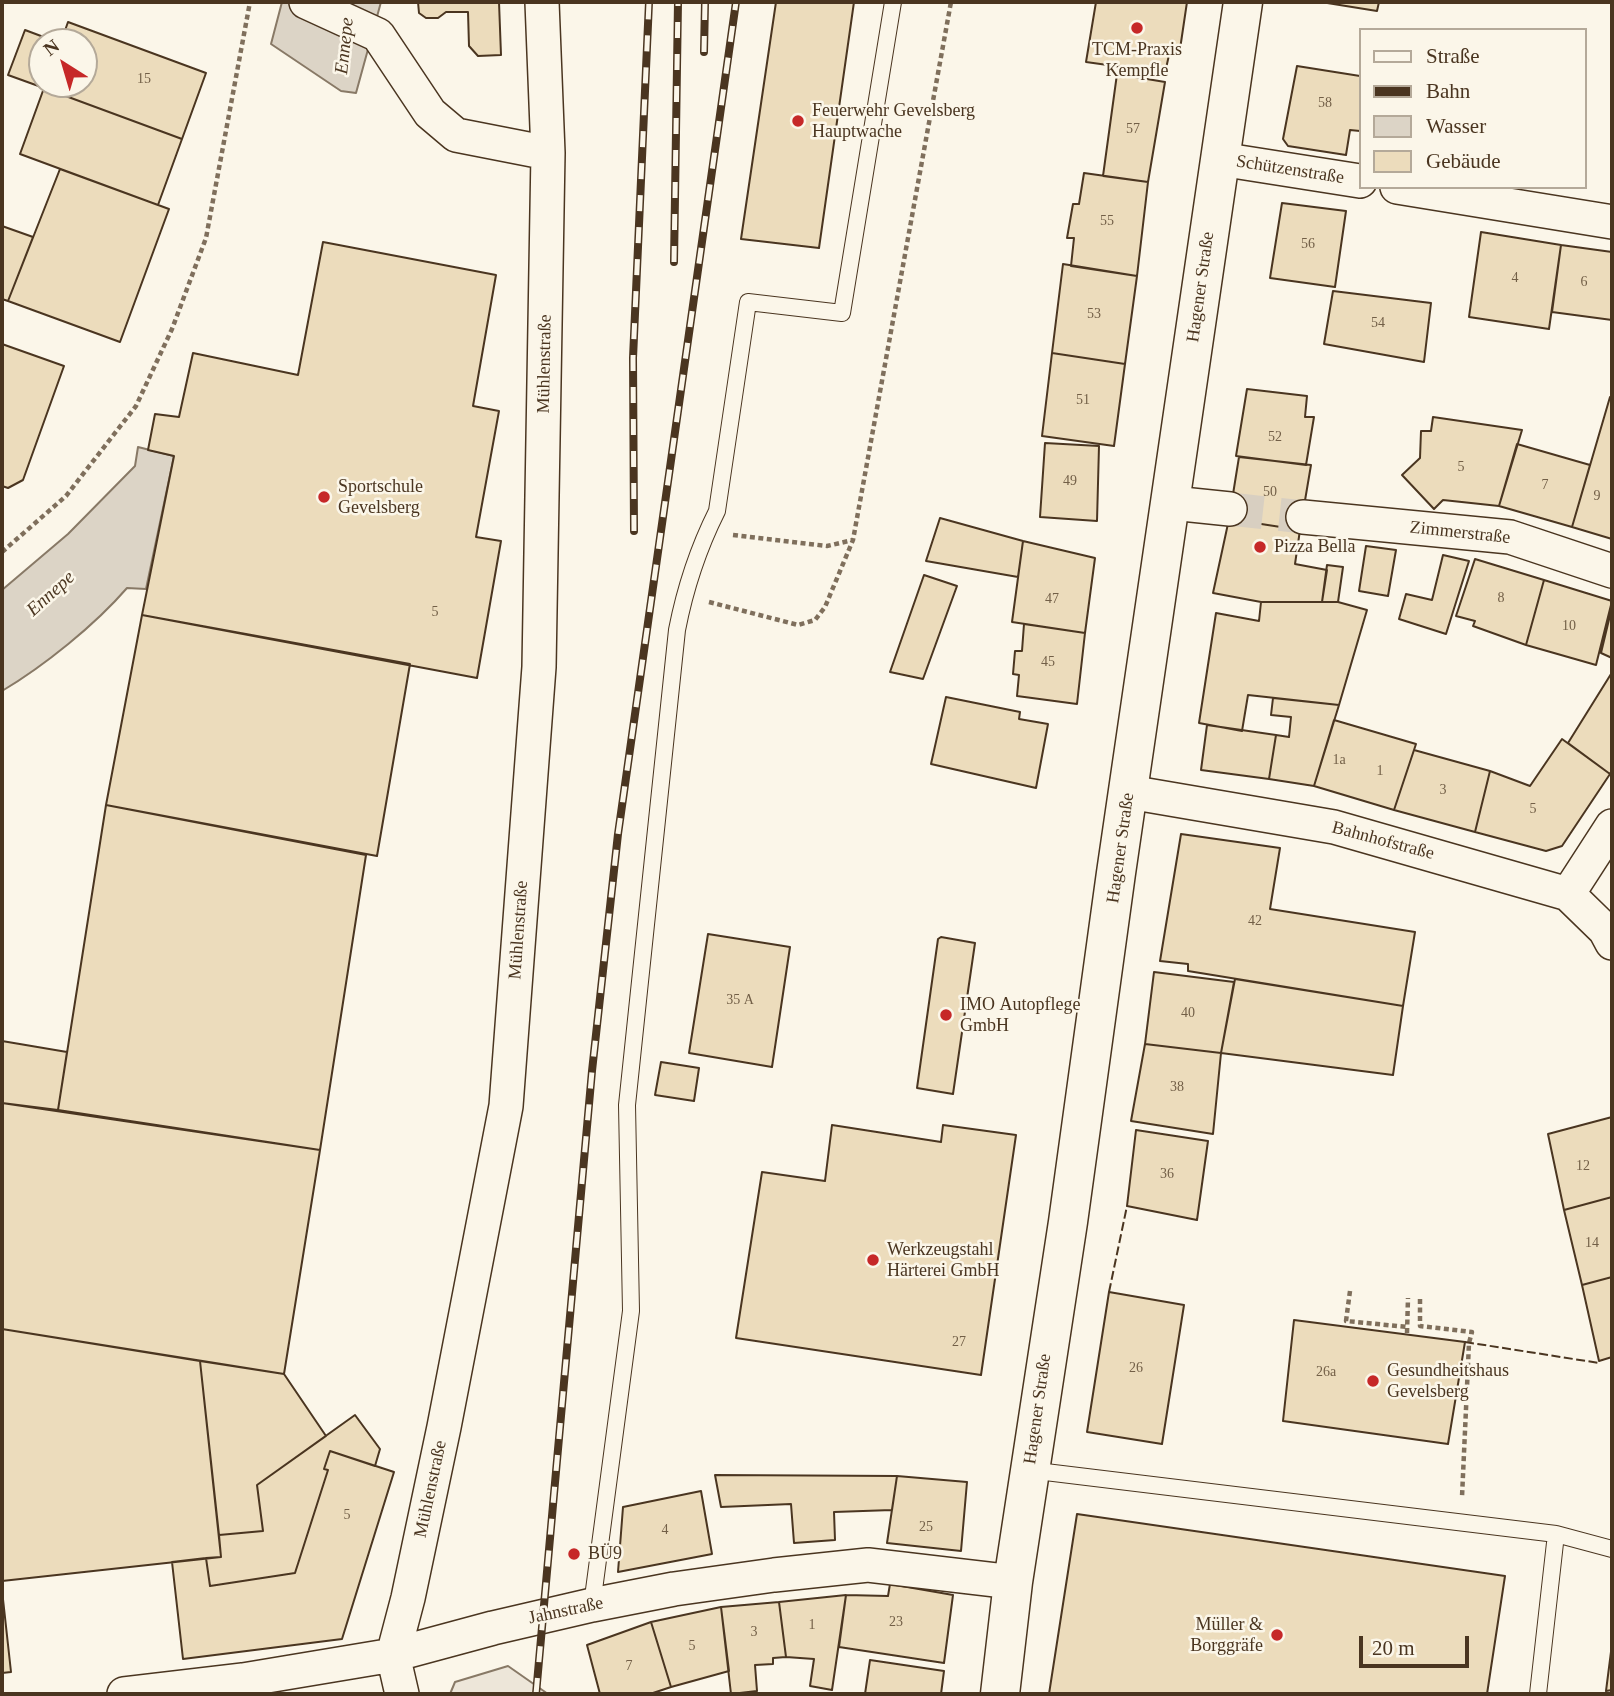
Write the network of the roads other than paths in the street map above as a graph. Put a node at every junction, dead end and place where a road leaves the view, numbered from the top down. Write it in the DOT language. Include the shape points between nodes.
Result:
graph roads {
  1 [pos="306,2"];
  2 [pos="542,2"];
  3 [pos="893,2"];
  4 [pos="1243,2"];
  5 [pos="548,153"];
  6 [pos="1220,159"];
  7 [pos="1358,181"];
  8 [pos="1410,189"];
  9 [pos="1612,222"];
  10 [pos="1171,503"];
  11 [pos="1230,509"];
  12 [pos="1303,517"];
  13 [pos="1612,571"];
  14 [pos="1129,792"];
  15 [pos="1612,826"];
  16 [pos="1568,894"];
  17 [pos="1612,943"];
  18 [pos="1030,1470"];
  19 [pos="1556,1534"];
  20 [pos="1612,1549"];
  21 [pos="1013,1582"];
  22 [pos="593,1605"];
  23 [pos="393,1655"];
  24 [pos="124,1694"];
  25 [pos="402,1694"];
  26 [pos="1000,1694"];
  27 [pos="1538,1694"];
  1 -- 5 [label="street" via="378,35 430,113 456,135"];
  2 -- 5 [label="street, Mühlenstraße"];
  3 -- 22 [label="lane" via="842,313 748,302 717,511 684,596 677,630 627,1105 631,1311"];
  4 -- 6 [label="main road, Hagener Straße"];
  5 -- 23 [label="street, Mühlenstraße" via="539,667 506,1105 442,1440"];
  6 -- 7 [label="street, Schützenstraße"];
  6 -- 10 [label="main road, Hagener Straße"];
  8 -- 9 [label="street"];
  10 -- 11 [label="street"];
  10 -- 14 [label="main road, Hagener Straße"];
  12 -- 13 [label="street, Zimmerstraße" via="1510,537"];
  14 -- 16 [label="street, Bahnhofstraße" via="1334,827"];
  14 -- 18 [label="main road, Hagener Straße"];
  15 -- 16 [label="street"];
  16 -- 17 [label="street, Bahnhofstraße"];
  18 -- 19 [label="lane"];
  18 -- 21 [label="main road, Hagener Straße"];
  19 -- 20 [label="lane"];
  19 -- 27 [label="lane"];
  21 -- 22 [label="street, Jahnstraße" via="868,1565 674,1589"];
  21 -- 26 [label="main road, Hagener Straße"];
  22 -- 23 [label="street, Jahnstraße"];
  23 -- 24 [label="street, Jahnstraße"];
  23 -- 25 [label="street, Mühlenstraße"];
}
